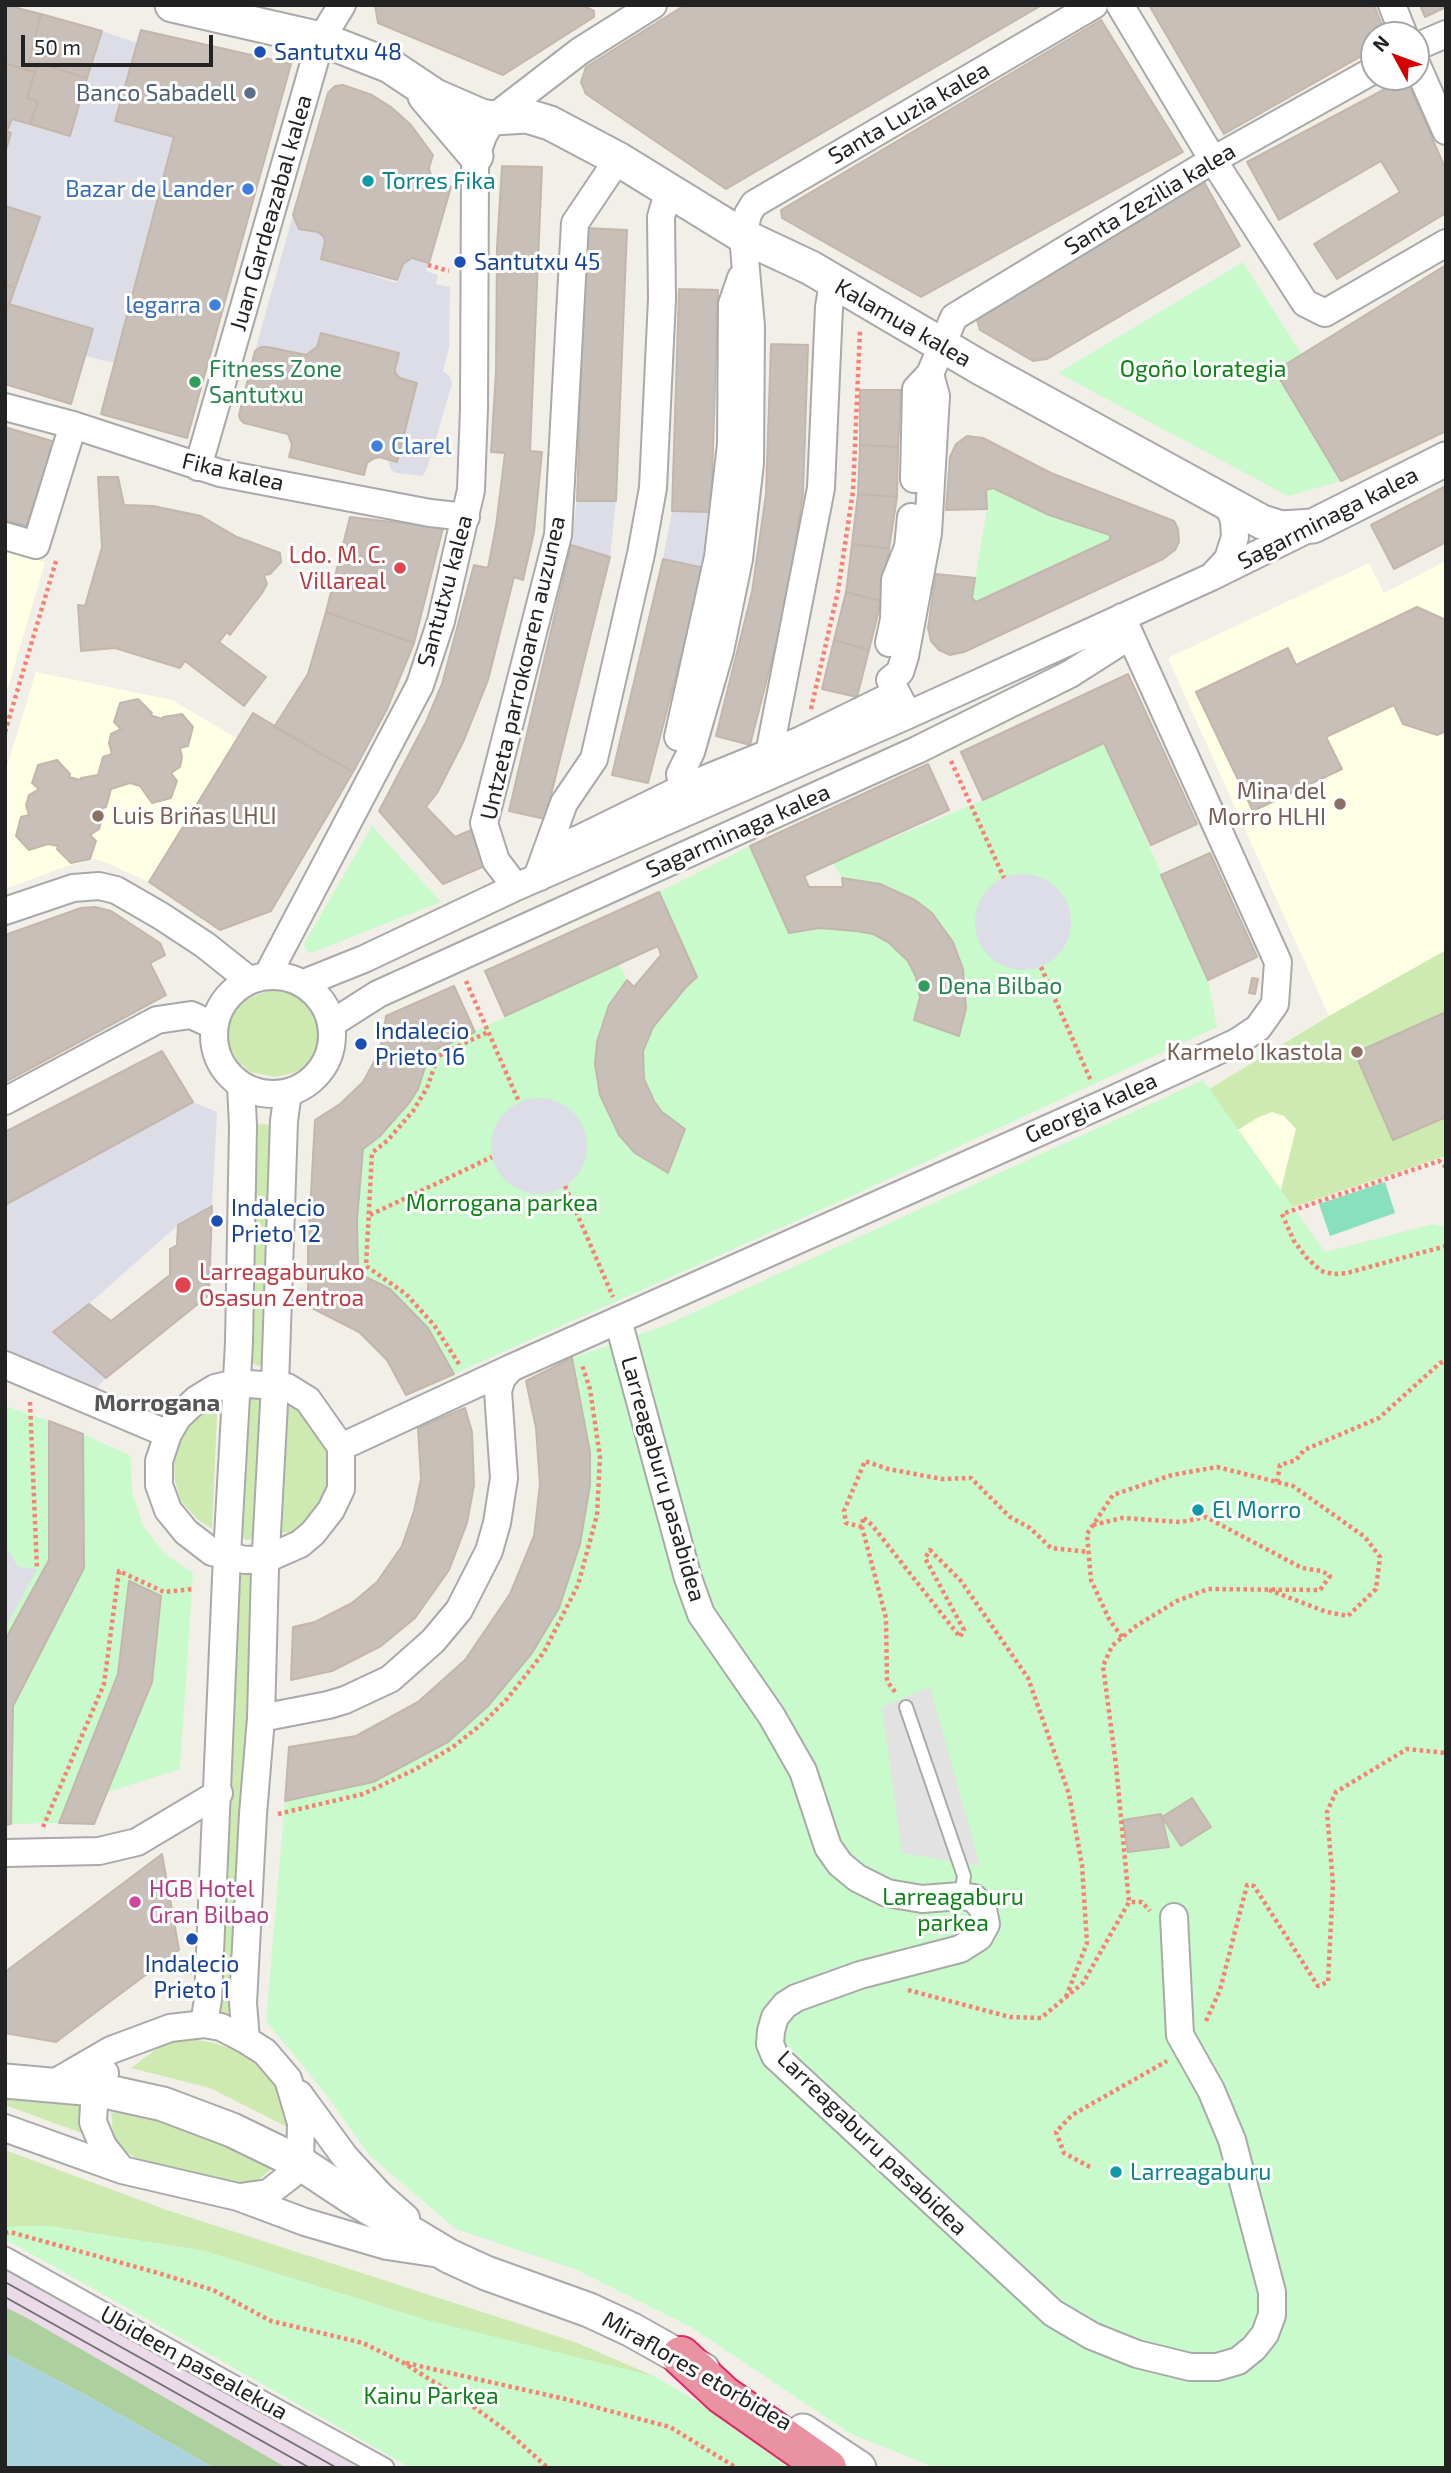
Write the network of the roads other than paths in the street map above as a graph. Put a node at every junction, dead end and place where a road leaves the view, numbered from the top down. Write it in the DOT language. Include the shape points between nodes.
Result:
graph roads {
  1 [pos="172,5"];
  2 [pos="342,5"];
  3 [pos="1094,5"];
  4 [pos="1120,5"];
  5 [pos="635,9"];
  6 [pos="321,39"];
  7 [pos="406,78"];
  8 [pos="1360,78"];
  9 [pos="1428,91"];
  10 [pos="493,118"];
  11 [pos="1446,131"];
  12 [pos="618,159"];
  13 [pos="1213,160"];
  14 [pos="475,163"];
  15 [pos="666,205"];
  16 [pos="743,236"];
  17 [pos="1446,243"];
  18 [pos="834,283"];
  19 [pos="935,359"];
  20 [pos="5,407"];
  21 [pos="73,425"];
  22 [pos="1446,459"];
  23 [pos="198,467"];
  24 [pos="1228,503"];
  25 [pos="466,517"];
  26 [pos="1313,526"];
  27 [pos="5,536"];
  28 [pos="1211,577"];
  29 [pos="1122,617"];
  30 [pos="898,696"];
  31 [pos="769,754"];
  32 [pos="681,781"];
  33 [pos="530,869"];
  34 [pos="5,911"];
  35 [pos="258,978"];
  36 [pos="304,983"];
  37 [pos="331,1024"];
  38 [pos="213,1025"];
  39 [pos="241,1085"];
  40 [pos="288,1092"];
  41 [pos="5,1101"];
  42 [pos="617,1312"];
  43 [pos="5,1365"];
  44 [pos="511,1368"];
  45 [pos="463,1382"];
  46 [pos="236,1383"];
  47 [pos="275,1385"];
  48 [pos="498,1403"];
  49 [pos="168,1434"];
  50 [pos="341,1447"];
  51 [pos="227,1555"];
  52 [pos="266,1559"];
  53 [pos="906,1707"];
  54 [pos="261,1718"];
  55 [pos="219,1793"];
  56 [pos="5,1853"];
  57 [pos="961,1896"];
  58 [pos="1175,1930"];
  59 [pos="204,2024"];
  60 [pos="144,2036"];
  61 [pos="246,2040"];
  62 [pos="288,2079"];
  63 [pos="5,2081"];
  64 [pos="49,2086"];
  65 [pos="95,2089"];
  66 [pos="5,2128"];
  67 [pos="300,2163"];
  68 [pos="122,2170"];
  69 [pos="238,2197"];
  70 [pos="449,2256"];
  71 [pos="5,2257"];
  72 [pos="681,2356"];
  73 [pos="384,2468"];
  74 [pos="827,2468"];
  75 [pos="859,2468"];
  1 -- 6 [label="street"];
  2 -- 6 [label="street, Juan Gardeazabal kalea"];
  3 -- 16 [label="street, Santa Luzia kalea" via="754,204"];
  4 -- 13 [label="street"];
  5 -- 10 [label="street"];
  6 -- 7 [label="street" via="390,66"];
  6 -- 23 [label="street, Juan Gardeazabal kalea"];
  7 -- 10 [label="street" via="458,107"];
  7 -- 14 [label="street" via="433,104"];
  8 -- 13 [label="street, Santa Zezilia kalea"];
  9 -- 11 [label="street"];
  10 -- 12 [label="street, Kalamua kalea" via="527,116 550,123"];
  10 -- 14 [label="street" via="482,136"];
  12 -- 15 [label="street, Kalamua kalea"];
  12 -- 33 [label="street, Untzeta parrokoaren auzunea" via="575,223 558,535 484,823 496,861"];
  13 -- 17 [label="street" via="1305,303 1325,313"];
  13 -- 19 [label="street, Santa Zezilia kalea" via="954,317"];
  14 -- 25 [label="street, Santutxu kalea" via="474,408"];
  15 -- 16 [label="street, Kalamua kalea"];
  15 -- 33 [label="street" via="653,488 641,554 594,759 564,803"];
  16 -- 18 [label="street, Kalamua kalea"];
  16 -- 32 [label="street" via="750,290 750,463 739,559 720,651"];
  18 -- 19 [label="street, Kalamua kalea"];
  18 -- 31 [label="street" via="821,488"];
  19 -- 24 [label="street, Kalamua kalea"];
  19 -- 30 [label="street" via="928,533"];
  20 -- 21 [label="street, Fika kalea"];
  21 -- 23 [label="street, Fika kalea"];
  21 -- 27 [label="street" via="36,545"];
  22 -- 26 [label="street, Sagarminaga kalea"];
  23 -- 25 [label="street, Fika kalea"];
  24 -- 26 [label="street, Kalamua kalea" via="1281,528"];
  24 -- 28 [label="street, Sagarminaga kalea" via="1235,537 1228,559"];
  25 -- 35 [label="street, Santutxu kalea" via="420,685"];
  26 -- 28 [label="street, Sagarminaga kalea"];
  28 -- 29 [label="street, Sagarminaga kalea"];
  29 -- 30 [label="street, Sagarminaga kalea"];
  29 -- 37 [label="street, Sagarminaga kalea" via="1116,645 1069,674 917,750 378,994"];
  29 -- 42 [label="street, Georgia kalea" via="1278,962 1275,1004 1258,1028 1117,1097"];
  30 -- 31 [label="street"];
  30 -- 33 [label="street, Sagarminaga kalea"];
  31 -- 32 [label="street"];
  32 -- 33 [label="street"];
  33 -- 36 [label="street, Sagarminaga kalea" via="364,959"];
  34 -- 35 [label="street" via="73,888 116,890"];
  35 -- 36 [label="street" via="282,976"];
  35 -- 38 [label="street" via="234,990"];
  36 -- 37 [label="street" via="324,1004"];
  37 -- 40 [label="street" via="332,1042 318,1074"];
  38 -- 39 [label="street" via="219,1059"];
  38 -- 41 [label="street" via="191,1015 157,1020"];
  39 -- 40 [label="street" via="264,1093"];
  39 -- 46 [label="street"];
  40 -- 47 [label="street"];
  42 -- 44 [label="street, Georgia kalea"];
  42 -- 57 [label="street, Larreagaburu pasabidea" via="701,1614 771,1715 803,1771 828,1847 857,1878 887,1893 922,1899"];
  43 -- 49 [label="street"];
  44 -- 45 [label="street, Georgia kalea"];
  44 -- 48 [label="street" via="499,1386"];
  45 -- 48 [label="street"];
  45 -- 50 [label="street, Georgia kalea"];
  46 -- 47 [label="street"];
  46 -- 49 [label="street" via="197,1399"];
  46 -- 51 [label="street"];
  47 -- 50 [label="street" via="308,1400"];
  47 -- 52 [label="street"];
  48 -- 54 [label="street" via="504,1478 497,1523 489,1551 459,1610 433,1641 390,1679 337,1703"];
  49 -- 51 [label="street" via="159,1461 159,1485 168,1510 203,1546"];
  50 -- 52 [label="street" via="341,1489 331,1510 300,1544"];
  51 -- 52 [label="street"];
  51 -- 55 [label="street"];
  52 -- 54 [label="street"];
  53 -- 57 [label="lane" via="964,1876"];
  54 -- 61 [label="street" via="243,2003"];
  55 -- 56 [label="street" via="137,1842 99,1851"];
  55 -- 59 [label="street"];
  57 -- 58 [label="street, Larreagaburu pasabidea" via="974,1898 983,1909 986,1924 979,1937 960,1949 860,1975 796,1998 775,2017 771,2044 775,2056 1053,2313 1092,2336 1137,2354 1190,2367 1217,2367 1238,2361 1265,2334 1272,2315 1272,2292 1231,2140 1211,2090 1180,2035"];
  59 -- 60 [label="street, Miraflores etorbidea"];
  59 -- 61 [label="street, Miraflores etorbidea"];
  60 -- 64 [label="street, Miraflores etorbidea"];
  60 -- 65 [label="street, Miraflores etorbidea" via="106,2071"];
  61 -- 62 [label="street, Miraflores etorbidea" via="265,2052"];
  62 -- 67 [label="street, Miraflores etorbidea" via="302,2123"];
  62 -- 70 [label="street, Miraflores etorbidea" via="345,2157"];
  63 -- 64 [label="street, Miraflores etorbidea"];
  64 -- 65 [label="street, Miraflores etorbidea"];
  65 -- 67 [label="street, Miraflores etorbidea" via="163,2104"];
  65 -- 68 [label="street" via="93,2122 103,2146"];
  66 -- 68 [label="street, Miraflores etorbidea"];
  67 -- 69 [label="street, Miraflores etorbidea" via="268,2193"];
  67 -- 70 [label="street, Miraflores etorbidea"];
  68 -- 69 [label="street, Miraflores etorbidea"];
  69 -- 70 [label="street, Miraflores etorbidea" via="387,2246"];
  70 -- 72 [label="street, Miraflores etorbidea" via="581,2306"];
  71 -- 73 [label="street, Ubideen pasealekua"];
  72 -- 74 [label="highway" via="723,2395"];
  72 -- 75 [label="street, Miraflores etorbidea"];
}
